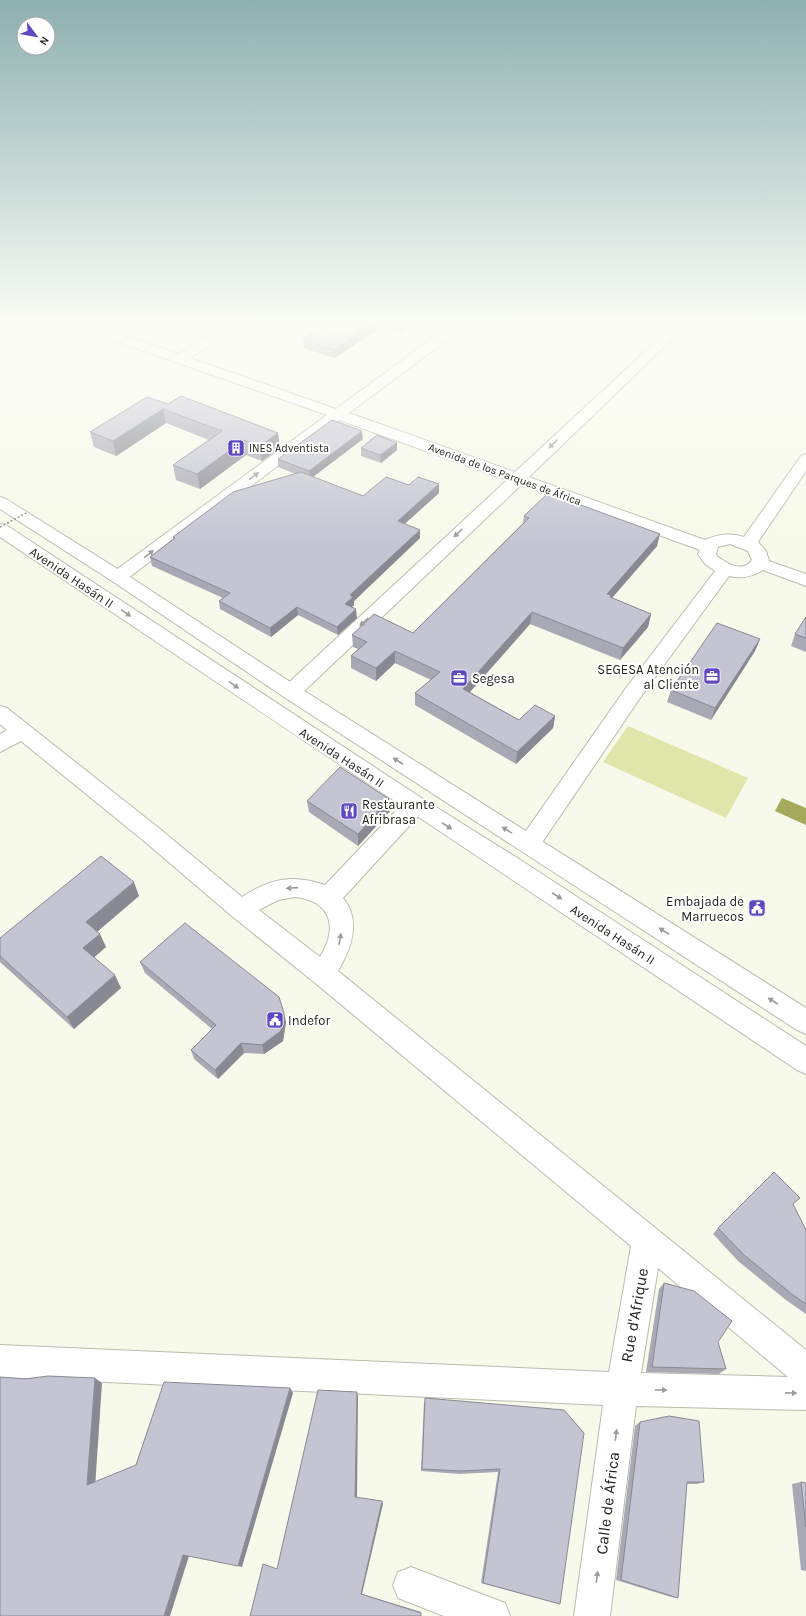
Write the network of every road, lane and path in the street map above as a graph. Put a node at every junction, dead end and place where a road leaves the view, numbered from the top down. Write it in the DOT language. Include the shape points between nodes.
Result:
graph roads {
  1 [pos="290,397"];
  2 [pos="359,397"];
  3 [pos="603,397"];
  4 [pos="336,414"];
  5 [pos="806,459"];
  6 [pos="516,478"];
  7 [pos="0,502"];
  8 [pos="28,512"];
  9 [pos="0,528"];
  10 [pos="748,544"];
  11 [pos="708,547"];
  12 [pos="759,563"];
  13 [pos="726,570"];
  14 [pos="118,577"];
  15 [pos="806,580"];
  16 [pos="290,692"];
  17 [pos="0,713"];
  18 [pos="22,731"];
  19 [pos="0,744"];
  20 [pos="415,805"];
  21 [pos="529,844"];
  22 [pos="328,898"];
  23 [pos="241,910"];
  24 [pos="323,974"];
  25 [pos="806,1022"];
  26 [pos="806,1061"];
  27 [pos="647,1240"];
  28 [pos="0,1362"];
  29 [pos="806,1371"];
  30 [pos="622,1390"];
  31 [pos="806,1394"];
  32 [pos="411,1585"];
  33 [pos="492,1616"];
  34 [pos="592,1616"];
  1 -- 4 [label="street, Avenida de los Parques de África"];
  2 -- 4 [label="street"];
  3 -- 6 [label="street, one-way"];
  4 -- 6 [label="street, Avenida de los Parques de África"];
  14 -- 4 [label="street, one-way"];
  5 -- 10 [label="street"];
  6 -- 11 [label="street, Avenida de los Parques de África"];
  6 -- 16 [label="street, one-way"];
  7 -- 14 [label="street, Avenida Hasán II"];
  8 -- 9 [label="path, bridge"];
  9 -- 20 [label="street, Avenida Hasán II, one-way"];
  10 -- 11 [label="street" via="724,539"];
  10 -- 12 [label="street" via="759,553"];
  11 -- 13 [label="street" via="707,554 711,561"];
  12 -- 13 [label="street" via="749,570"];
  12 -- 15 [label="street"];
  13 -- 21 [label="street" via="633,693"];
  14 -- 16 [label="street, Avenida Hasán II"];
  21 -- 16 [label="street, Avenida Hasán II, one-way"];
  17 -- 18 [label="street"];
  18 -- 19 [label="street"];
  18 -- 23 [label="street"];
  20 -- 22 [label="street"];
  20 -- 26 [label="street, Avenida Hasán II, one-way"];
  25 -- 21 [label="street, Avenida Hasán II, one-way"];
  22 -- 23 [label="street, one-way" via="308,888 281,889 257,899"];
  24 -- 22 [label="street, one-way" via="339,944 341,934 338,913"];
  23 -- 24 [label="street"];
  24 -- 27 [label="street"];
  27 -- 29 [label="street"];
  27 -- 30 [label="street, Rue d'Afrique"];
  28 -- 30 [label="street"];
  30 -- 31 [label="street, one-way"];
  34 -- 30 [label="street, Calle de África, one-way"];
  32 -- 33 [label="street"];
}
